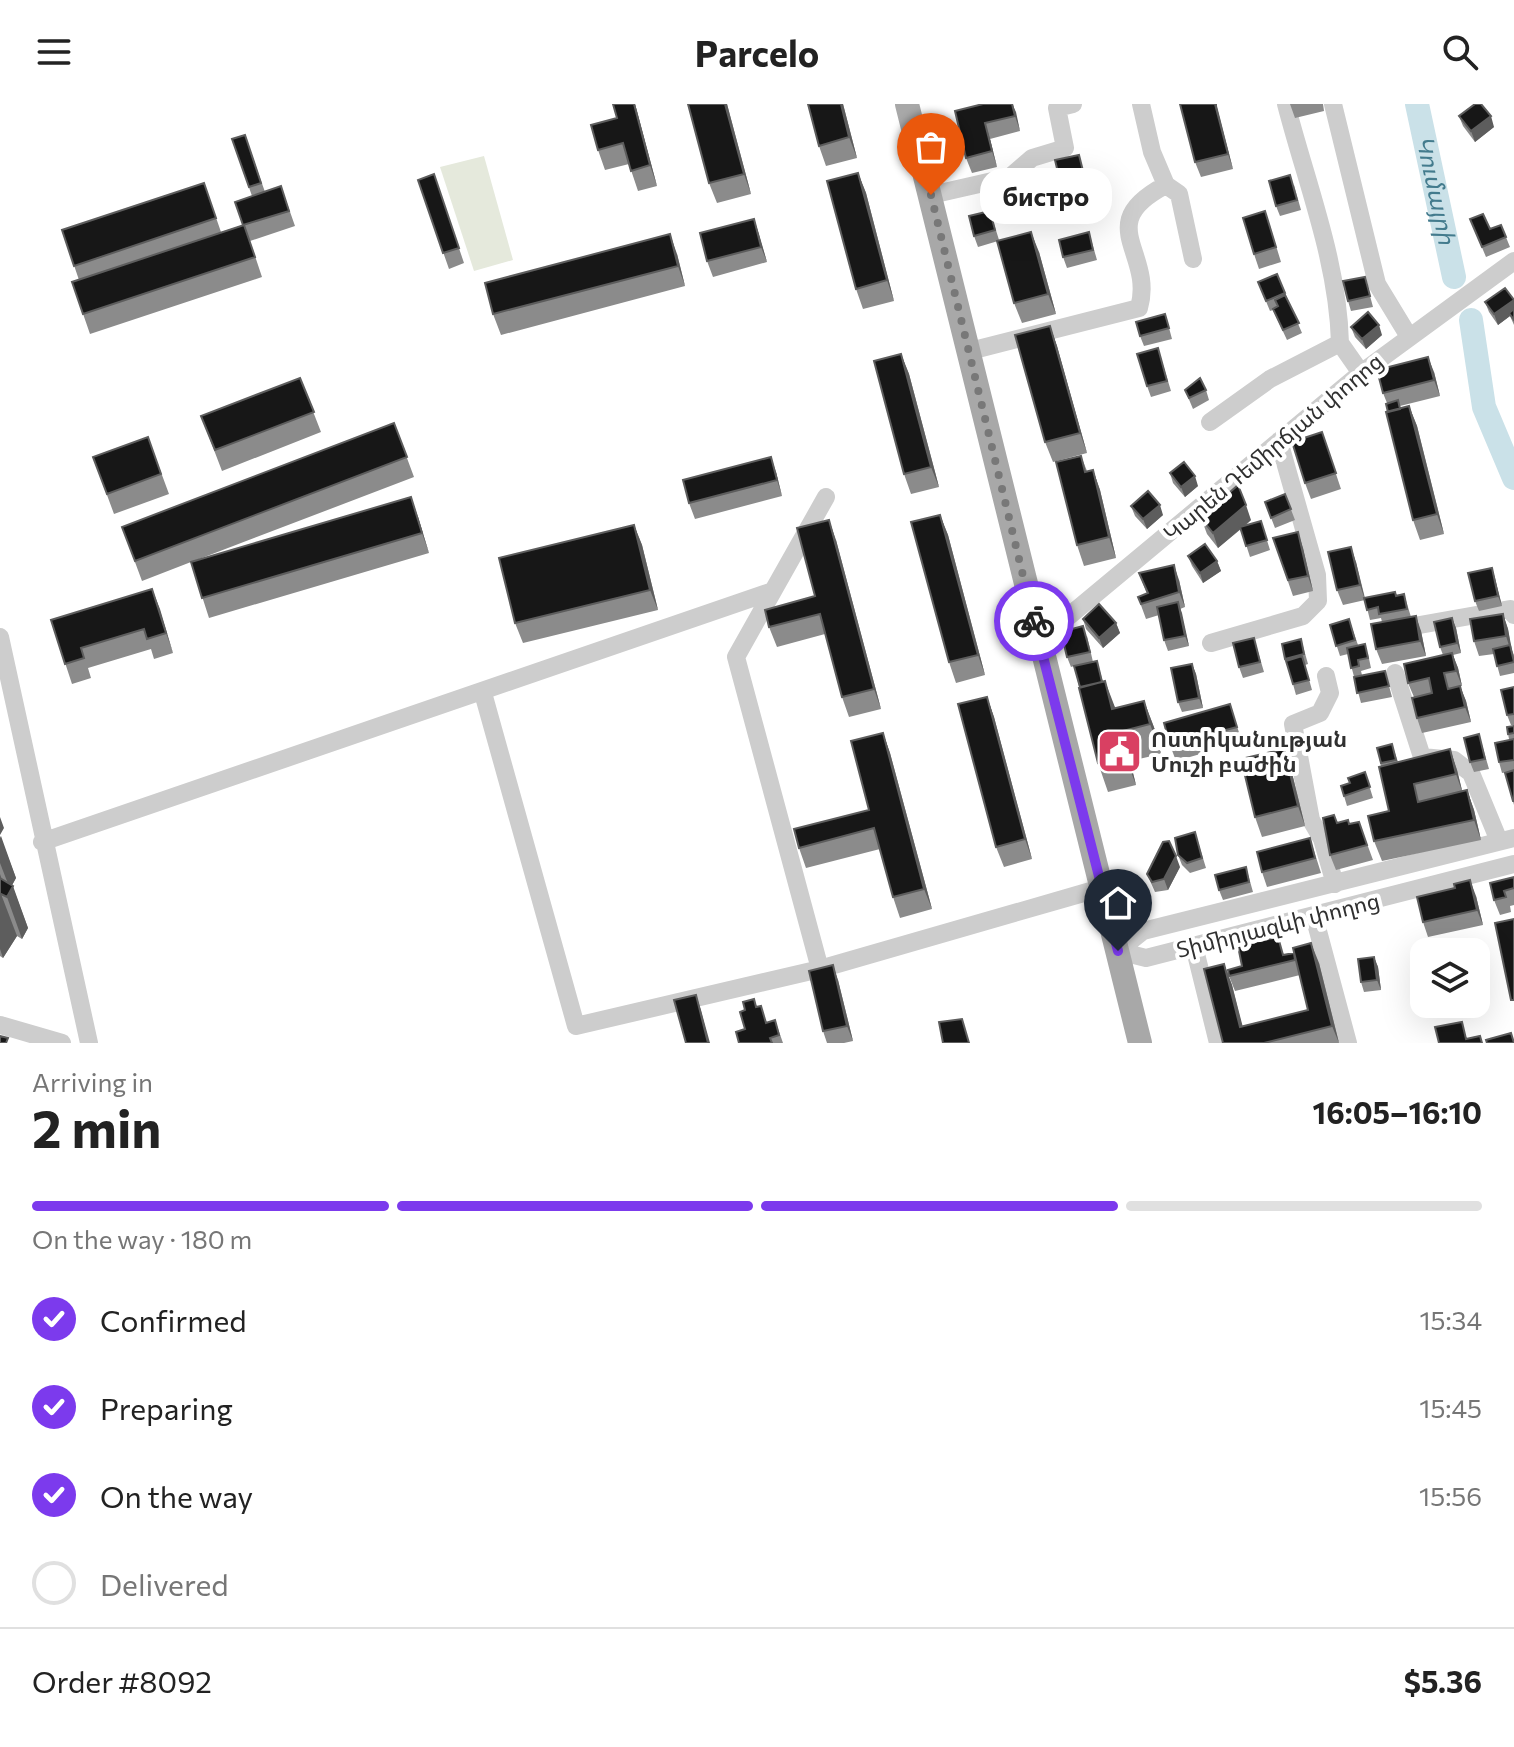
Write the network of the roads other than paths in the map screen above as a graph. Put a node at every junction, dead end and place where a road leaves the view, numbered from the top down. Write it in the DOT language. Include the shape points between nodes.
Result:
graph roads {
  1 [pos="907,104"];
  2 [pos="1073,104"];
  3 [pos="1141,104"];
  4 [pos="1286,104"];
  5 [pos="1333,104"];
  6 [pos="1166,185"];
  7 [pos="931,195"];
  8 [pos="1193,259"];
  9 [pos="1511,270"];
  10 [pos="1408,335"];
  11 [pos="1340,343"];
  12 [pos="970,351"];
  13 [pos="1361,373"];
  14 [pos="1210,422"];
  15 [pos="1279,441"];
  16 [pos="826,497"];
  17 [pos="773,591"];
  18 [pos="1514,615"];
  19 [pos="1395,629"];
  20 [pos="0,637"];
  21 [pos="1039,641"];
  22 [pos="1211,643"];
  23 [pos="1395,673"];
  24 [pos="1326,676"];
  25 [pos="483,693"];
  26 [pos="1507,840"];
  27 [pos="42,842"];
  28 [pos="1514,864"];
  29 [pos="1335,884"];
  30 [pos="1101,888"];
  31 [pos="1288,897"];
  32 [pos="1314,916"];
  33 [pos="1294,922"];
  34 [pos="1194,946"];
  35 [pos="1118,951"];
  36 [pos="820,969"];
  37 [pos="0,1025"];
  38 [pos="62,1043"];
  39 [pos="89,1043"];
  40 [pos="1140,1043"];
  41 [pos="1218,1043"];
  42 [pos="1348,1043"];
  1 -- 7 [label="main road"];
  2 -- 7 [label="street" via="1057,108 1065,148 1032,158 1010,177"];
  3 -- 6 [label="street"];
  4 -- 11 [label="street" via="1327,251"];
  5 -- 10 [label="street" via="1377,284"];
  6 -- 8 [label="street" via="1179,194"];
  6 -- 12 [label="street" via="1133,207 1128,223 1144,291 1139,308"];
  7 -- 12 [label="main road"];
  9 -- 10 [label="street, Կարեն Դեմիրճյան փողոց"];
  10 -- 13 [label="street, Կարեն Դեմիրճյան փողոց"];
  11 -- 13 [label="street"];
  11 -- 14 [label="street" via="1270,379"];
  12 -- 21 [label="main road"];
  13 -- 15 [label="street, Կարեն Դեմիրճյան փողոց"];
  15 -- 21 [label="street, Կարեն Դեմիրճյան փողոց"];
  15 -- 22 [label="street" via="1317,575 1318,601 1303,616"];
  16 -- 17 [label="street"];
  17 -- 25 [label="street"];
  17 -- 36 [label="street" via="736,657"];
  18 -- 19 [label="street" via="1510,609"];
  20 -- 27 [label="street"];
  21 -- 30 [label="main road"];
  23 -- 26 [label="street" via="1422,757 1454,760 1471,773"];
  24 -- 29 [label="street" via="1330,693 1320,713 1293,724 1311,820"];
  25 -- 27 [label="street"];
  25 -- 36 [label="street" via="576,1026"];
  26 -- 29 [label="street, Տիմիրյազևի փողոց"];
  27 -- 39 [label="street"];
  28 -- 32 [label="street, Տիմիրյազևի փողոց"];
  29 -- 31 [label="street, Տիմիրյազևի փողոց"];
  30 -- 35 [label="main road"];
  30 -- 36 [label="street"];
  31 -- 33 [label="street"];
  31 -- 35 [label="street, Տիմիրյազևի փողոց" via="1143,931"];
  32 -- 33 [label="street, Տիմիրյազևի փողոց"];
  32 -- 42 [label="street"];
  33 -- 34 [label="street, Տիմիրյազևի փողոց"];
  34 -- 35 [label="street, Տիմիրյազևի փողոց" via="1146,958"];
  34 -- 41 [label="street"];
  35 -- 40 [label="main road"];
  37 -- 38 [label="street"];
}
